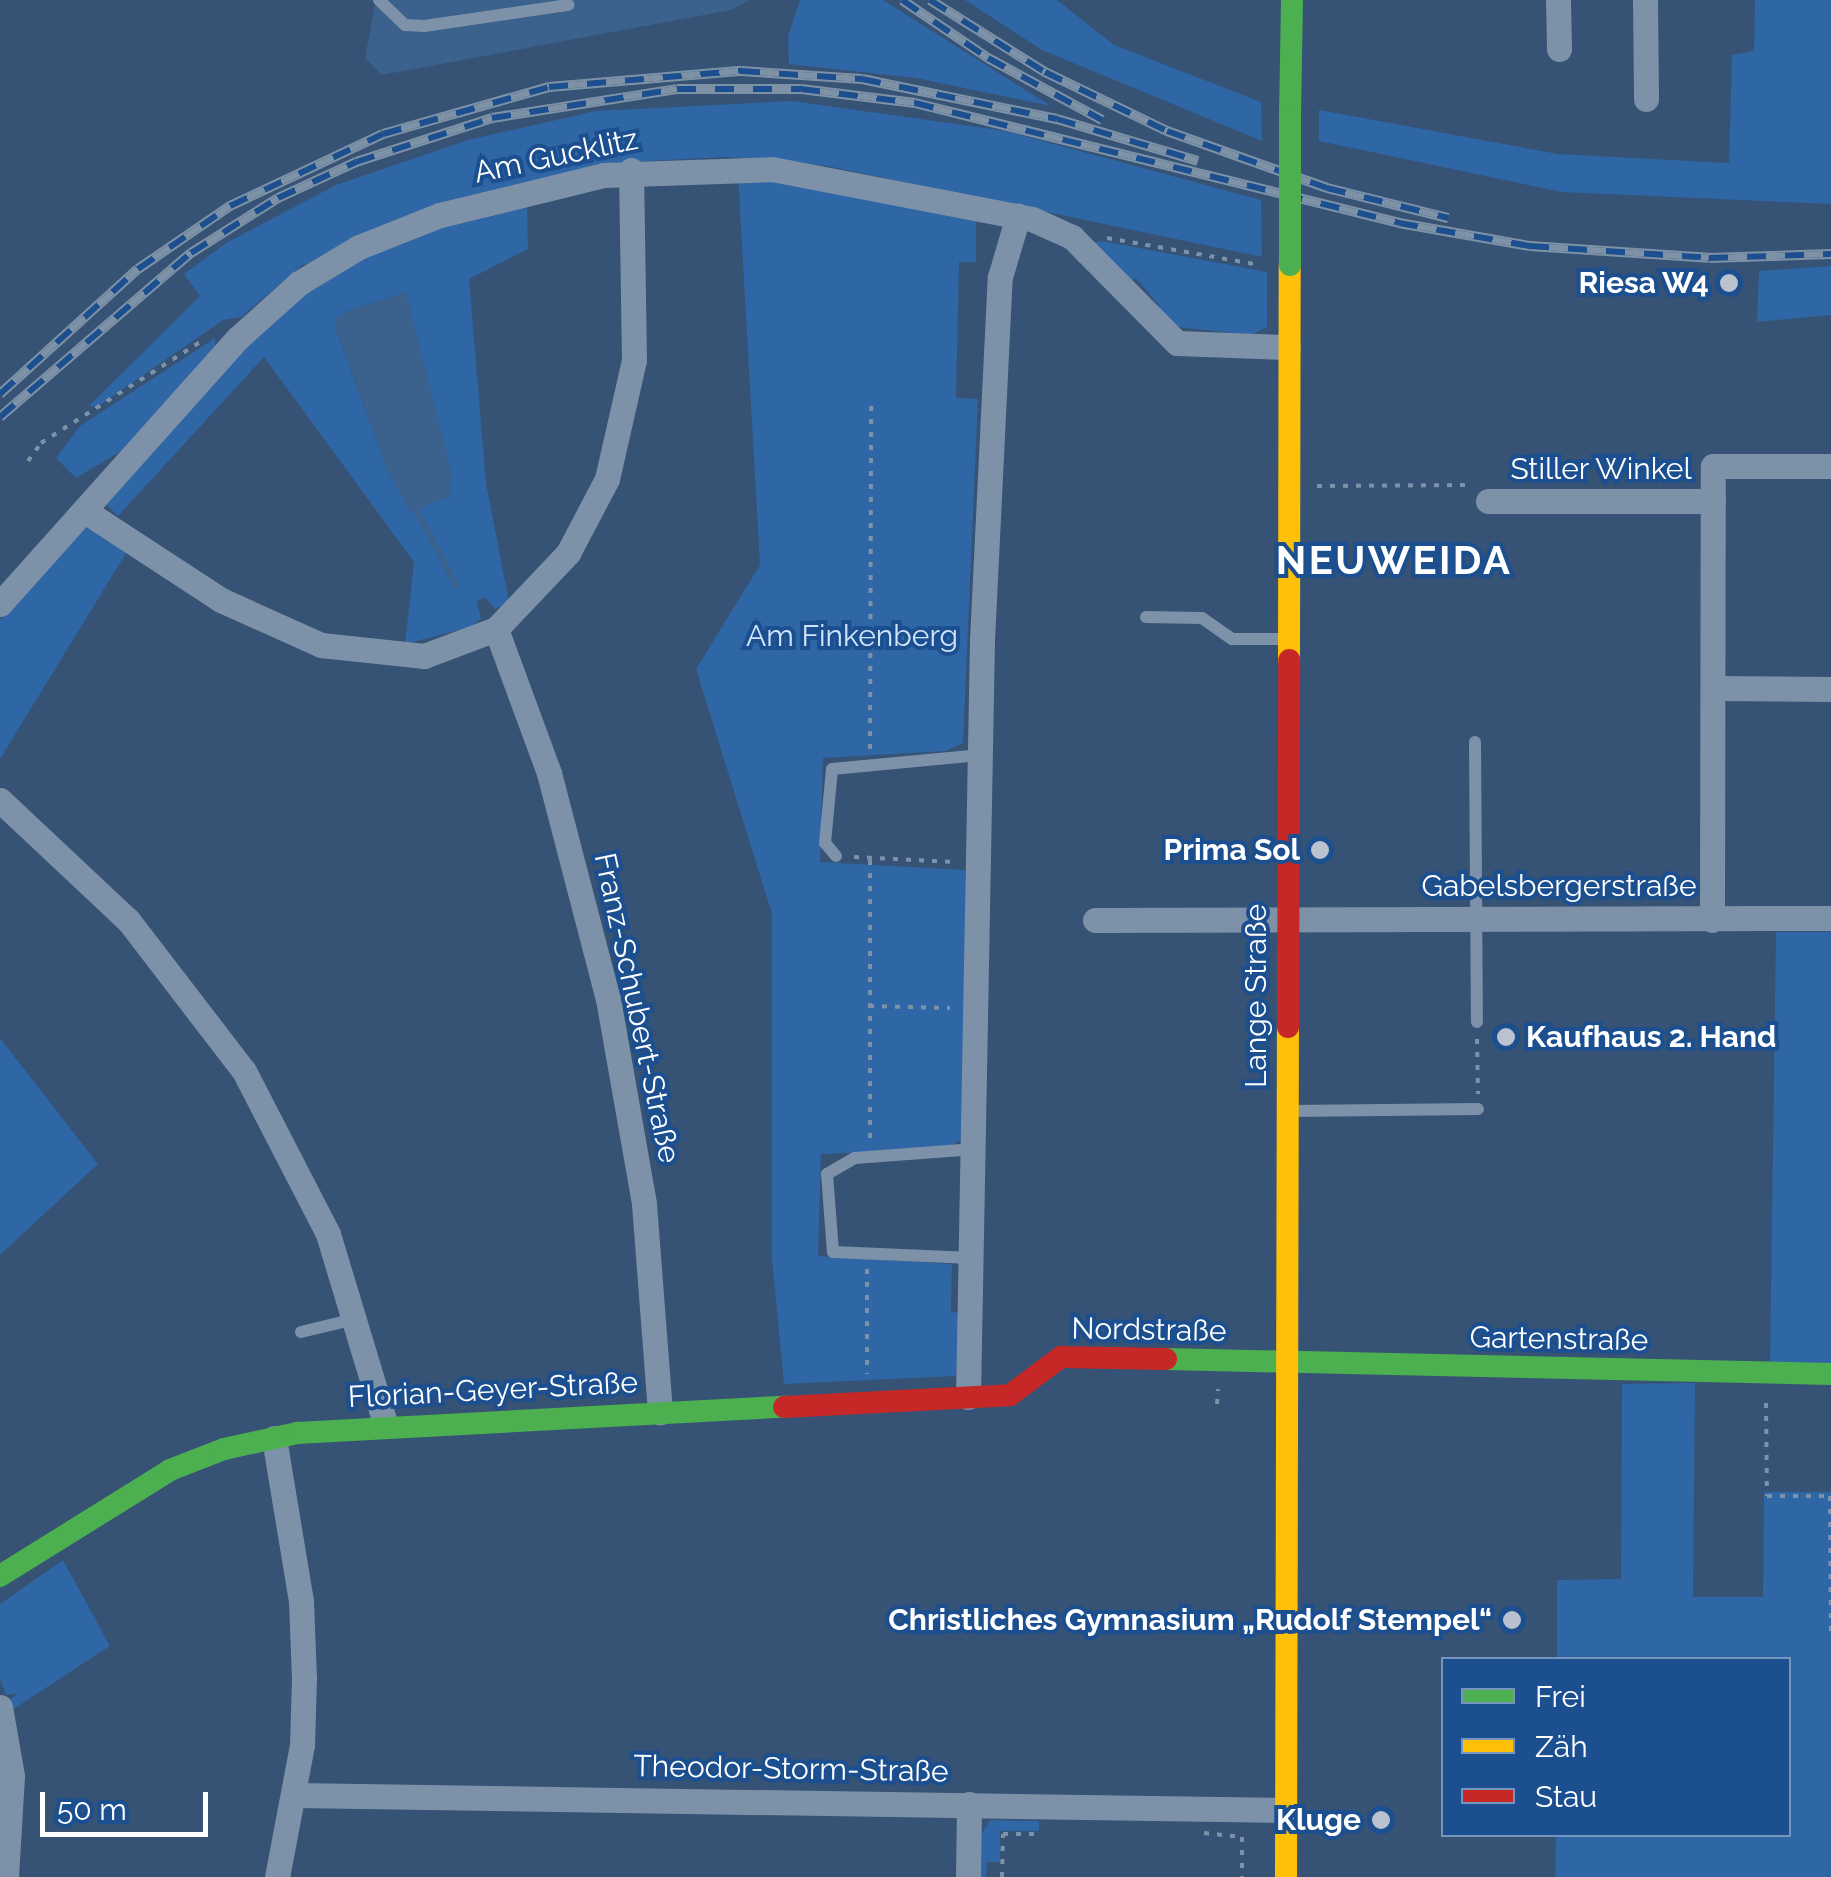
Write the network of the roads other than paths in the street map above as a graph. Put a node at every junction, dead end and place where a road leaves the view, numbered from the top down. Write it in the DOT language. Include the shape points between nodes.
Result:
graph roads {
  1 [pos="379,0"];
  2 [pos="1292,0"];
  3 [pos="1558,0"];
  4 [pos="1645,0"];
  5 [pos="568,5"];
  6 [pos="1559,49"];
  7 [pos="1646,100"];
  8 [pos="631,170"];
  9 [pos="1018,216"];
  10 [pos="1288,347"];
  11 [pos="1831,466"];
  12 [pos="1488,501"];
  13 [pos="1713,501"];
  14 [pos="84,510"];
  15 [pos="0,604"];
  16 [pos="1146,617"];
  17 [pos="496,629"];
  18 [pos="1287,639"];
  19 [pos="1714,688"];
  20 [pos="1831,689"];
  21 [pos="1475,742"];
  22 [pos="980,755"];
  23 [pos="0,800"];
  24 [pos="836,856"];
  25 [pos="1286,918"];
  26 [pos="1476,918"];
  27 [pos="1831,918"];
  28 [pos="1095,920"];
  29 [pos="1712,920"];
  30 [pos="1478,1022"];
  31 [pos="1478,1109"];
  32 [pos="1286,1111"];
  33 [pos="975,1150"];
  34 [pos="972,1258"];
  35 [pos="357,1318"];
  36 [pos="301,1332"];
  37 [pos="1285,1365"];
  38 [pos="1831,1374"];
  39 [pos="1024,1389"];
  40 [pos="968,1397"];
  41 [pos="660,1412"];
  42 [pos="385,1423"];
  43 [pos="274,1438"];
  44 [pos="0,1576"];
  45 [pos="0,1707"];
  46 [pos="294,1795"];
  47 [pos="969,1804"];
  48 [pos="1286,1810"];
  49 [pos="6,1877"];
  50 [pos="277,1877"];
  51 [pos="968,1877"];
  52 [pos="1286,1877"];
  1 -- 5 [label="lane" via="405,24 424,26"];
  2 -- 10 [label="street, Lange Straße, bridge"];
  3 -- 6 [label="street"];
  4 -- 7 [label="street"];
  8 -- 9 [label="street, Am Gucklitz" via="772,168"];
  8 -- 14 [label="street, Am Gucklitz" via="395,230 299,283 238,338"];
  8 -- 17 [label="street" via="634,360 607,479 568,553"];
  9 -- 10 [label="street, Am Gucklitz" via="1072,237 1177,344"];
  9 -- 22 [label="street" via="1000,277"];
  10 -- 18 [label="street, Lange Straße"];
  11 -- 13 [label="street, Stiller Winkel" via="1713,466"];
  12 -- 13 [label="street, Stiller Winkel"];
  13 -- 19 [label="street, Stiller Winkel"];
  14 -- 15 [label="street, Am Gucklitz"];
  14 -- 17 [label="street" via="221,600 320,645 424,656"];
  16 -- 18 [label="lane" via="1202,618 1232,639"];
  17 -- 41 [label="street, Franz-Schubert-Straße" via="550,773 608,999 644,1204"];
  18 -- 25 [label="street, Lange Straße"];
  19 -- 20 [label="street"];
  19 -- 29 [label="street, Stiller Winkel"];
  21 -- 26 [label="lane"];
  22 -- 24 [label="lane" via="832,770 826,844"];
  22 -- 33 [label="street"];
  23 -- 35 [label="street" via="128,920 244,1071 311,1196"];
  25 -- 26 [label="street, Gabelsbergerstraße"];
  25 -- 28 [label="street, Gabelsbergerstraße"];
  25 -- 32 [label="street, Lange Straße"];
  26 -- 29 [label="street, Gabelsbergerstraße"];
  26 -- 30 [label="lane"];
  27 -- 29 [label="street, Gabelsbergerstraße"];
  31 -- 32 [label="lane"];
  32 -- 37 [label="street, Lange Straße"];
  33 -- 34 [label="street"];
  33 -- 34 [label="lane" via="870,1157 837,1164 828,1174 833,1252"];
  34 -- 40 [label="street"];
  35 -- 36 [label="lane"];
  35 -- 42 [label="street"];
  37 -- 38 [label="street, Gartenstraße"];
  37 -- 39 [label="street, Nordstraße" via="1061,1358"];
  37 -- 48 [label="street, Lange Straße"];
  39 -- 40 [label="street, Florian-Geyer-Straße"];
  40 -- 41 [label="street, Florian-Geyer-Straße"];
  41 -- 42 [label="street, Florian-Geyer-Straße"];
  42 -- 43 [label="street, Florian-Geyer-Straße"];
  43 -- 44 [label="street, Florian-Geyer-Straße" via="170,1470"];
  43 -- 46 [label="street" via="304,1624 304,1715"];
  45 -- 49 [label="street" via="12,1776"];
  46 -- 47 [label="street, Theodor-Storm-Straße"];
  46 -- 50 [label="street"];
  47 -- 48 [label="street, Theodor-Storm-Straße"];
  47 -- 51 [label="street"];
  48 -- 52 [label="street, Lange Straße"];
}
